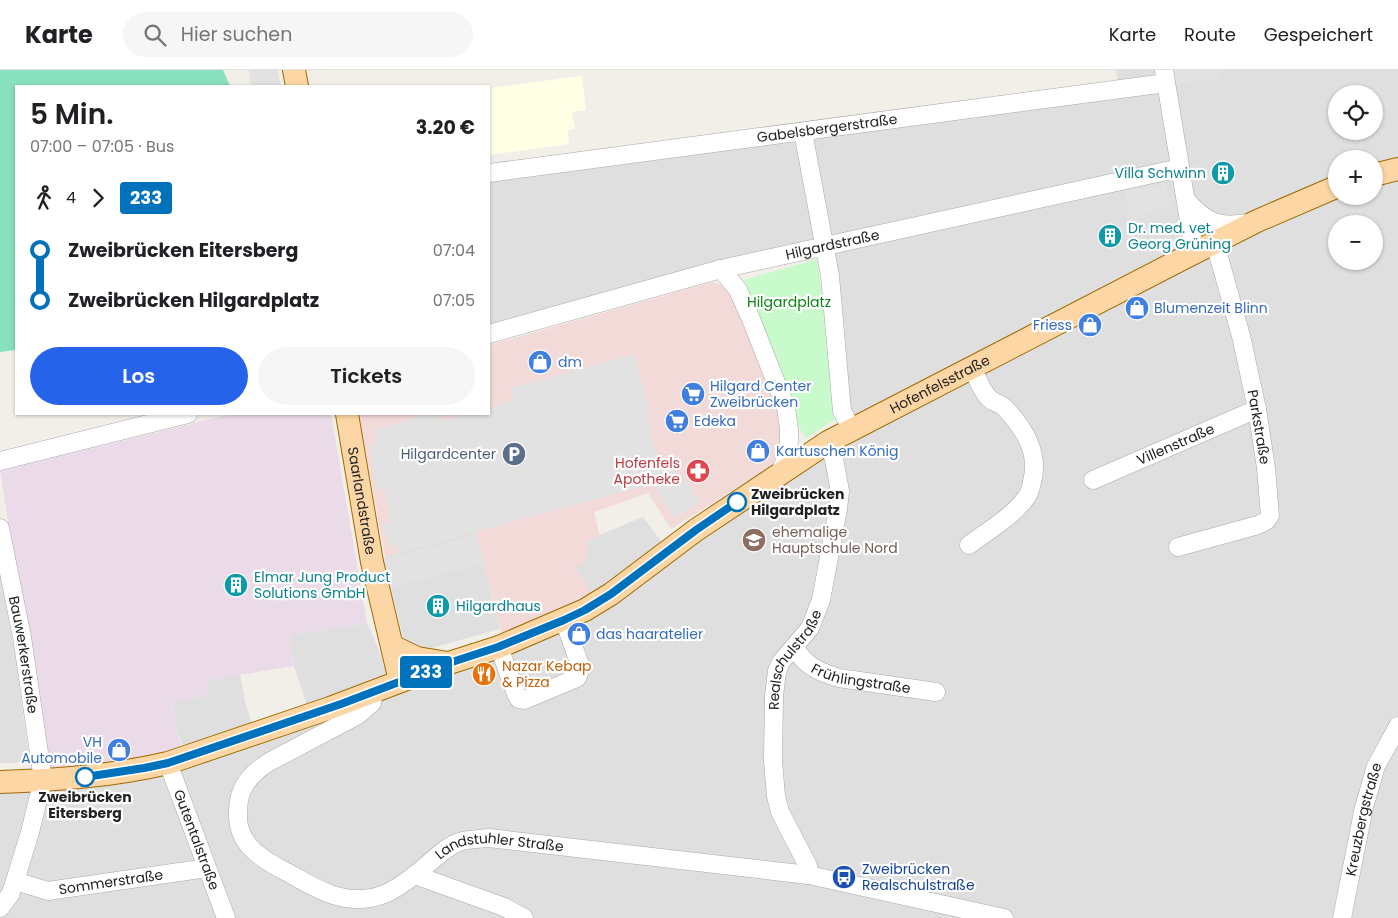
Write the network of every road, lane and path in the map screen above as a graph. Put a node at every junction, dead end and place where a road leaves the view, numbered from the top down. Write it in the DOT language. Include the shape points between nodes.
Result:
graph roads {
  1 [pos="294,70"];
  2 [pos="1165,77"];
  3 [pos="296,85"];
  4 [pos="803,132"];
  5 [pos="1180,168"];
  6 [pos="1398,169"];
  7 [pos="490,172"];
  8 [pos="1383,173"];
  9 [pos="1328,191"];
  10 [pos="1186,200"];
  11 [pos="1257,222"];
  12 [pos="825,247"];
  13 [pos="1206,248"];
  14 [pos="721,269"];
  15 [pos="490,334"];
  16 [pos="972,367"];
  17 [pos="1257,409"];
  18 [pos="184,415"];
  19 [pos="348,415"];
  20 [pos="852,430"];
  21 [pos="828,442"];
  22 [pos="0,461"];
  23 [pos="780,472"];
  24 [pos="1093,480"];
  25 [pos="0,528"];
  26 [pos="968,545"];
  27 [pos="1178,546"];
  28 [pos="564,620"];
  29 [pos="392,646"];
  30 [pos="498,647"];
  31 [pos="794,647"];
  32 [pos="449,663"];
  33 [pos="400,681"];
  34 [pos="374,692"];
  35 [pos="936,692"];
  36 [pos="1398,726"];
  37 [pos="168,763"];
  38 [pos="44,780"];
  39 [pos="0,782"];
  40 [pos="207,868"];
  41 [pos="416,874"];
  42 [pos="809,876"];
  43 [pos="15,881"];
  44 [pos="0,908"];
  45 [pos="226,918"];
  46 [pos="524,918"];
  47 [pos="1004,918"];
  48 [pos="1342,918"];
  1 -- 3 [label="main road"];
  2 -- 4 [label="street, Gabelsbergerstraße"];
  2 -- 5 [label="street, Parkstraße"];
  4 -- 7 [label="street, Gabelsbergerstraße"];
  4 -- 12 [label="street"];
  5 -- 10 [label="street, Parkstraße"];
  5 -- 12 [label="street, Hilgardstraße"];
  6 -- 8 [label="main road"];
  9 -- 11 [label="main road, Hofenfelsstraße"];
  10 -- 11 [label="street" via="1202,216 1215,223 1237,225"];
  10 -- 13 [label="street, Parkstraße" via="1190,233"];
  11 -- 13 [label="main road, Hofenfelsstraße"];
  12 -- 14 [label="street, Hilgardstraße"];
  12 -- 20 [label="street" via="842,411"];
  13 -- 16 [label="main road, Hofenfelsstraße"];
  13 -- 17 [label="street, Parkstraße" via="1241,336"];
  14 -- 15 [label="street, Hilgardstraße"];
  14 -- 23 [label="street" via="738,290 786,408 789,441"];
  16 -- 20 [label="main road, Hofenfelsstraße"];
  16 -- 26 [label="street" via="987,395 1004,407 1028,438 1034,476 1026,498 1017,508"];
  17 -- 24 [label="street, Villenstraße"];
  17 -- 27 [label="street, Parkstraße" via="1270,516 1258,525"];
  18 -- 22 [label="street"];
  19 -- 29 [label="main road, Saarlandstraße" via="372,562"];
  20 -- 21 [label="main road, Hofenfelsstraße"];
  21 -- 23 [label="main road, Hofenfelsstraße"];
  21 -- 31 [label="street, Realschulstraße" via="838,474 838,509 821,600 810,628"];
  23 -- 28 [label="main road, Hofenfelsstraße" via="611,594"];
  25 -- 38 [label="street, Bauwerkerstraße" via="22,637"];
  28 -- 30 [label="main road, Hofenfelsstraße"];
  28 -- 30 [label="street" via="581,668 580,674 524,700 516,694"];
  29 -- 32 [label="main road" via="415,657"];
  29 -- 33 [label="main road, Saarlandstraße"];
  30 -- 32 [label="main road, Hofenfelsstraße"];
  31 -- 35 [label="street, Frühlingstraße" via="810,667 839,678"];
  31 -- 42 [label="street, Realschulstraße" via="781,662 775,681 773,779 780,812 804,857"];
  32 -- 33 [label="main road, Hofenfelsstraße"];
  33 -- 34 [label="main road, Hofenfelsstraße"];
  34 -- 37 [label="main road, Hofenfelsstraße"];
  34 -- 41 [label="street, Landstuhler Straße" via="372,703 358,715 255,771 239,797 239,826 246,843 256,854 333,895 351,899 374,898 396,889"];
  36 -- 48 [label="street, Kreuzbergstraße" via="1376,766 1370,786"];
  37 -- 38 [label="main road, Hofenfelsstraße"];
  37 -- 40 [label="street, Gutentalstraße"];
  38 -- 39 [label="main road, Hofenfelsstraße"];
  38 -- 43 [label="street"];
  40 -- 43 [label="street, Sommerstraße" via="48,891"];
  40 -- 45 [label="street, Gutentalstraße"];
  41 -- 42 [label="street, Landstuhler Straße" via="458,843 489,838"];
  41 -- 46 [label="street" via="504,907"];
  42 -- 47 [label="street, Landstuhler Straße"];
  43 -- 44 [label="street"];
}
